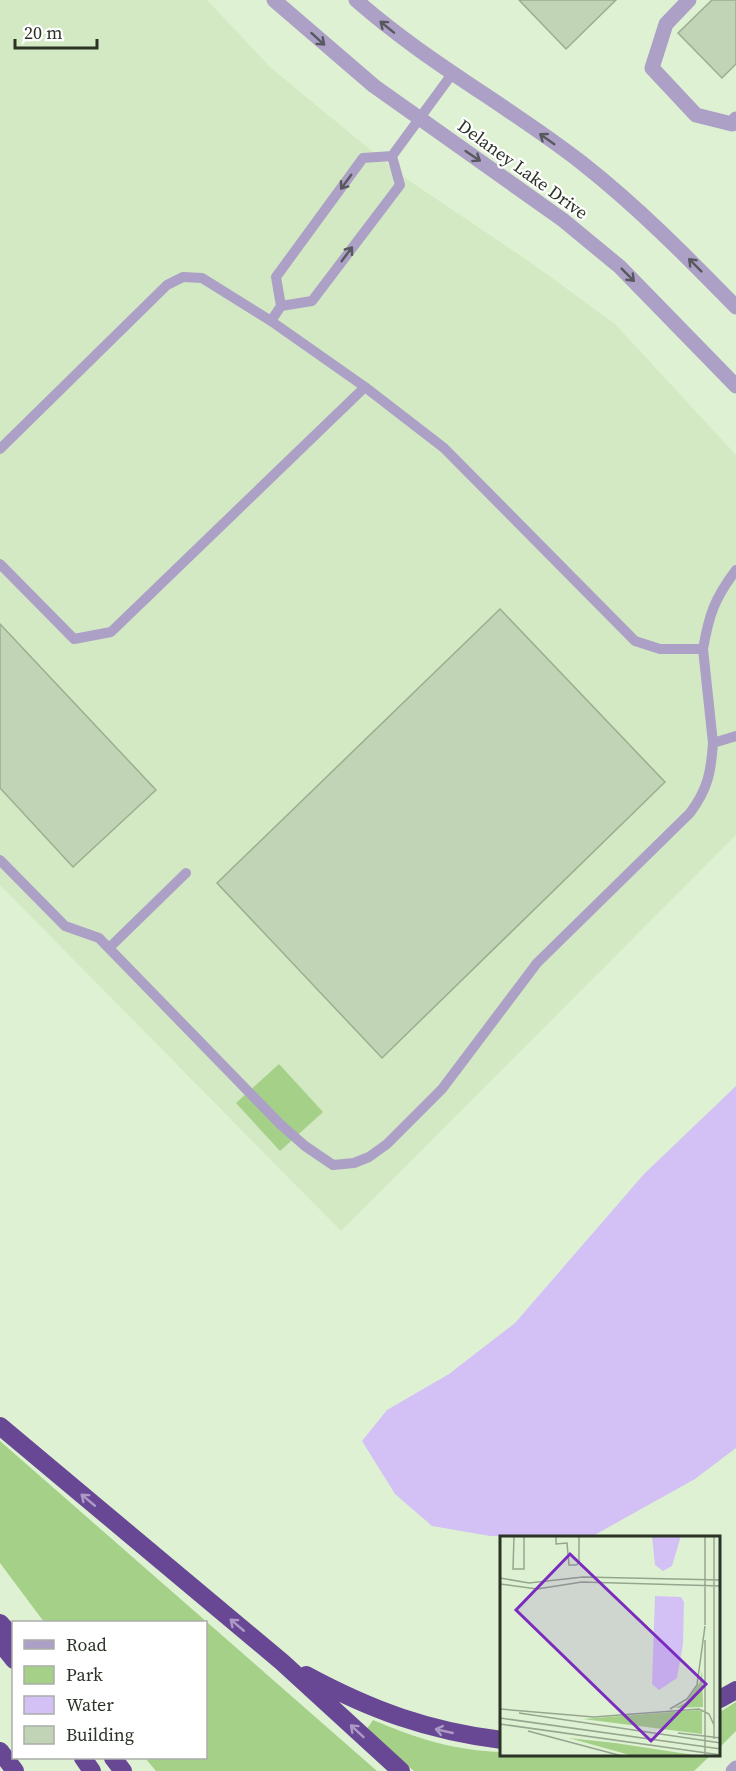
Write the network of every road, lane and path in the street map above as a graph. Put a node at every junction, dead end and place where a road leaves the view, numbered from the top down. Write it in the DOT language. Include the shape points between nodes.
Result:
graph roads {
  1 [pos="274,0"];
  2 [pos="356,0"];
  3 [pos="689,0"];
  4 [pos="452,74"];
  5 [pos="418,119"];
  6 [pos="736,119"];
  7 [pos="392,156"];
  8 [pos="281,306"];
  9 [pos="736,307"];
  10 [pos="271,321"];
  11 [pos="736,386"];
  12 [pos="365,387"];
  13 [pos="0,449"];
  14 [pos="0,564"];
  15 [pos="736,570"];
  16 [pos="703,649"];
  17 [pos="736,736"];
  18 [pos="713,742"];
  19 [pos="0,860"];
  20 [pos="186,873"];
  21 [pos="109,948"];
  22 [pos="0,1426"];
  23 [pos="0,1623"];
  24 [pos="12,1637"];
  25 [pos="0,1642"];
  26 [pos="12,1657"];
  27 [pos="282,1662"];
  28 [pos="736,1690"];
  29 [pos="721,1698"];
  30 [pos="500,1740"];
  31 [pos="0,1751"];
  32 [pos="114,1759"];
  33 [pos="15,1771"];
  34 [pos="123,1771"];
  35 [pos="400,1771"];
  1 -- 5 [label="street, Delaney Lake Drive, one-way" via="349,66"];
  4 -- 2 [label="street, Delaney Lake Drive, one-way" via="387,28"];
  3 -- 6 [label="street" via="666,24 651,68 696,115 732,124"];
  4 -- 5 [label="lane"];
  9 -- 4 [label="street, Delaney Lake Drive, one-way" via="662,231 589,169"];
  5 -- 7 [label="lane"];
  5 -- 11 [label="street, Delaney Lake Drive, one-way" via="563,220 620,267"];
  7 -- 8 [label="lane, one-way" via="363,158 276,277"];
  8 -- 7 [label="lane, one-way" via="312,301 400,185"];
  8 -- 10 [label="lane"];
  10 -- 12 [label="lane"];
  10 -- 13 [label="lane" via="202,278 183,278 167,285"];
  12 -- 14 [label="lane" via="111,632 74,639"];
  12 -- 16 [label="lane" via="444,448 635,641 660,649"];
  15 -- 16 [label="lane" via="715,601"];
  16 -- 18 [label="lane"];
  17 -- 18 [label="lane"];
  18 -- 21 [label="lane" via="711,775 690,813 537,963 442,1089 387,1144 354,1163 333,1165 280,1124"];
  19 -- 21 [label="lane" via="65,926 99,938"];
  20 -- 21 [label="lane"];
  27 -- 22 [label="highway, one-way"];
  23 -- 24 [label="highway"];
  25 -- 26 [label="highway"];
  30 -- 27 [label="highway, one-way" via="422,1726 376,1710"];
  35 -- 27 [label="highway, one-way"];
  28 -- 29 [label="highway"];
  31 -- 33 [label="highway"];
  32 -- 34 [label="highway"];
}
